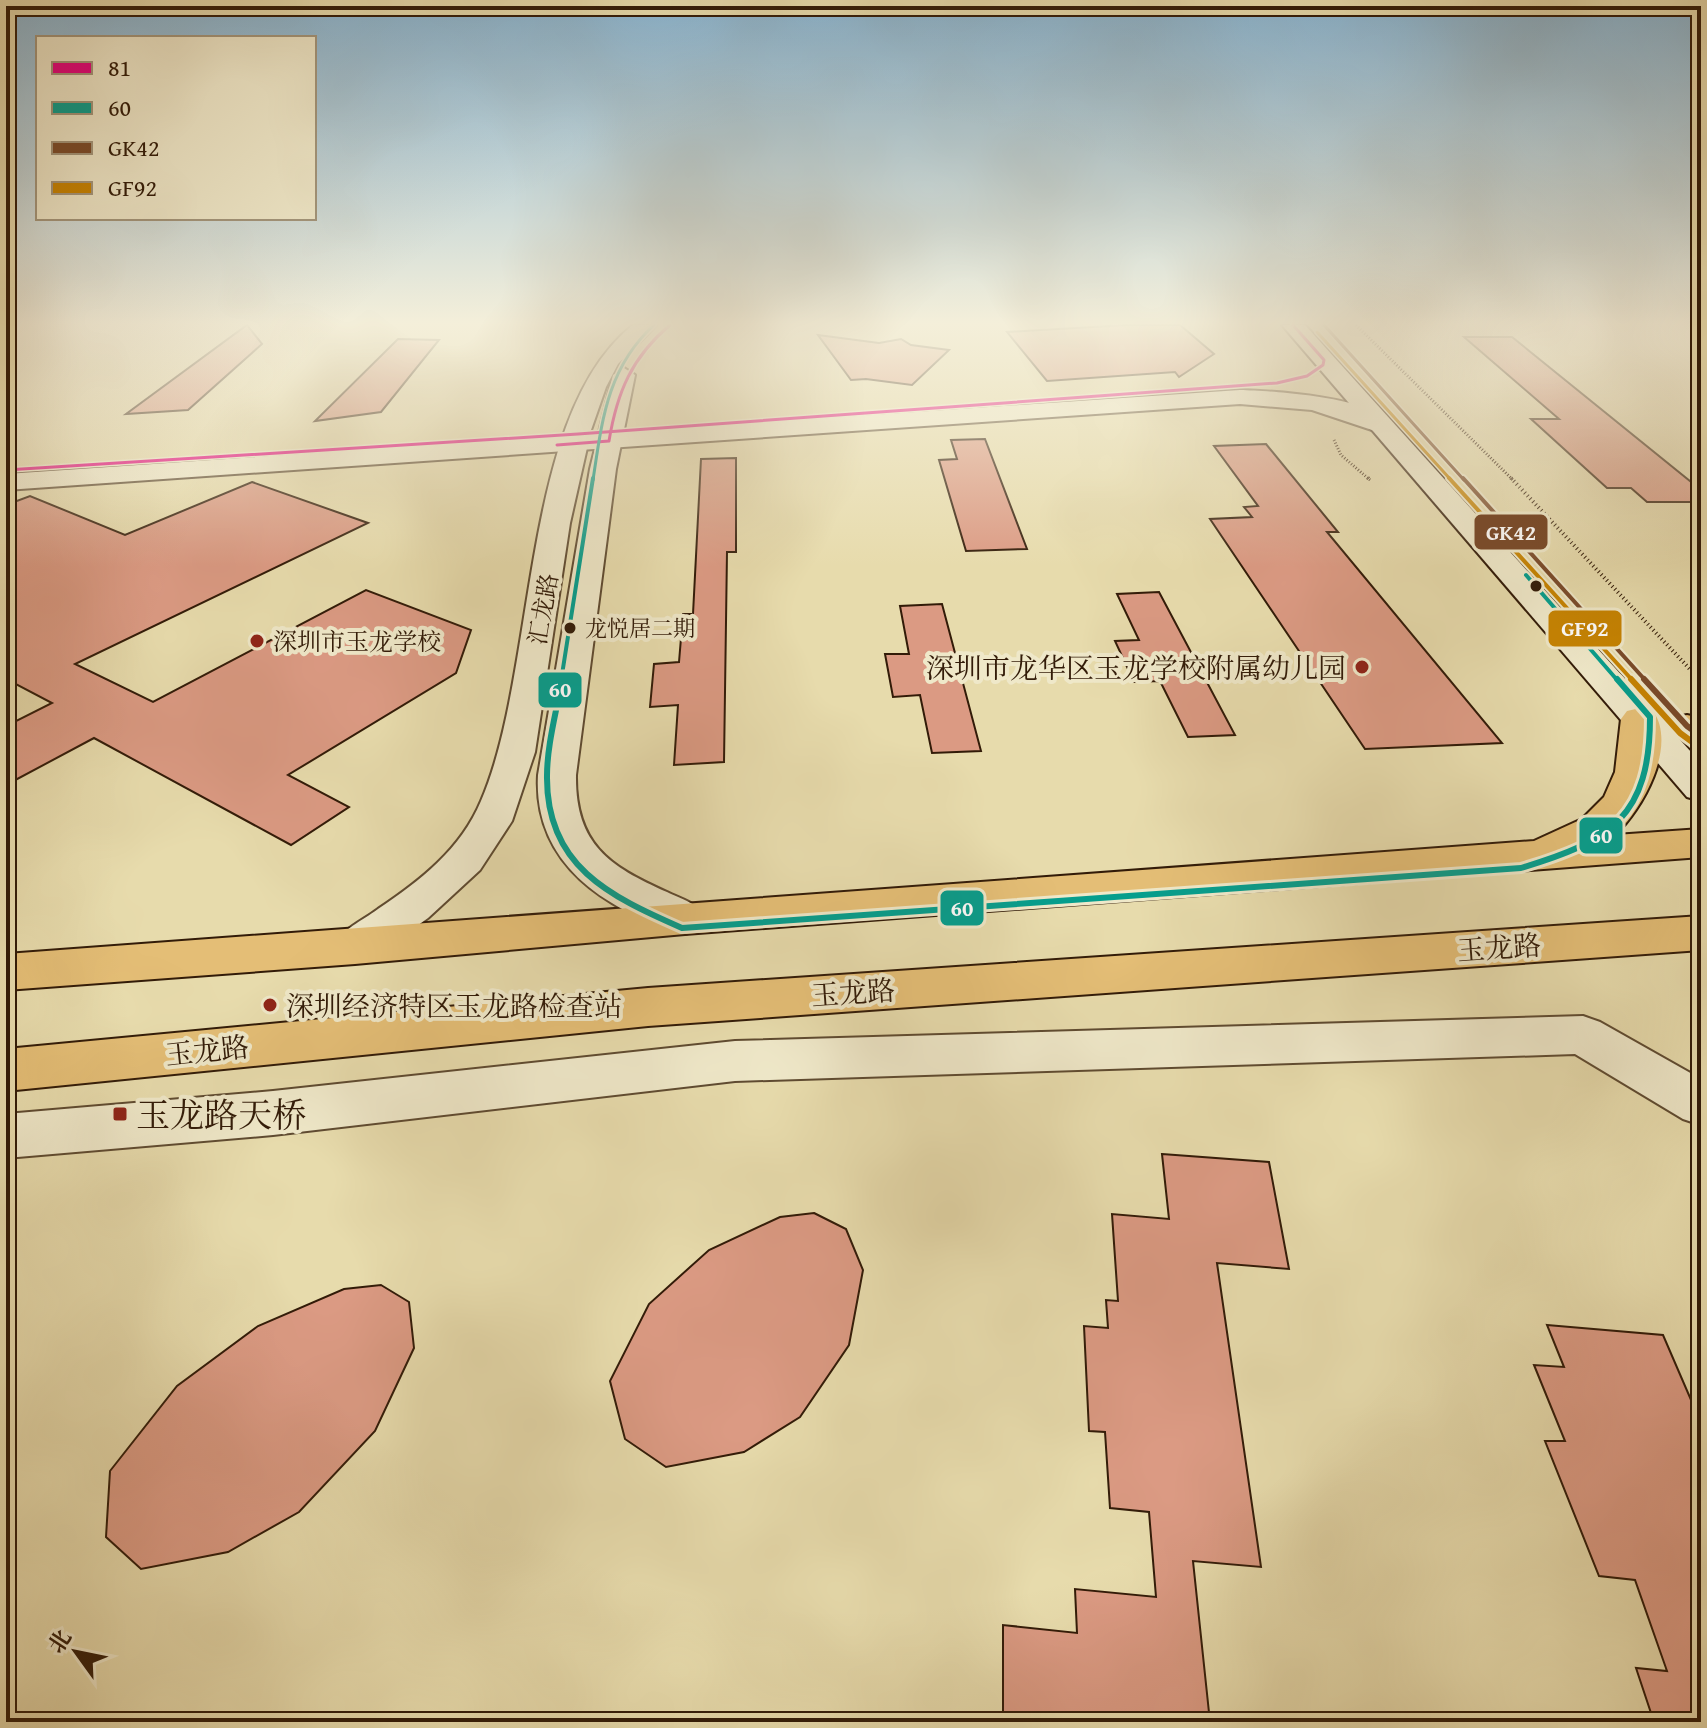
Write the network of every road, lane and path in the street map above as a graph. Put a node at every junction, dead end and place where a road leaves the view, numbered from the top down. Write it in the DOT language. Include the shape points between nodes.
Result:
graph roads {
  1 [pos="592,406"];
  2 [pos="608,406"];
  3 [pos="1000,406"];
  4 [pos="1104,406"];
  5 [pos="1327,406"];
  6 [pos="1364,406"];
  7 [pos="1397,406"];
  8 [pos="1438,406"];
  9 [pos="1381,425"];
  10 [pos="1332,435"];
  11 [pos="593,438"];
  12 [pos="6,470"];
  13 [pos="1370,480"];
  14 [pos="6,482"];
  15 [pos="1701,681"];
  16 [pos="1640,719"];
  17 [pos="1696,735"];
  18 [pos="1701,788"];
  19 [pos="1701,843"];
  20 [pos="1520,858"];
  21 [pos="685,918"];
  22 [pos="1701,933"];
  23 [pos="355,947"];
  24 [pos="6,972"];
  25 [pos="6,1070"];
  26 [pos="1701,1104"];
  27 [pos="6,1136"];
  1 -- 11 [label="street, 汇龙路"];
  2 -- 11 [label="street, 汇龙路"];
  3 -- 11 [label="street"];
  4 -- 11 [label="street"];
  5 -- 9 [label="street"];
  6 -- 9 [label="street"];
  7 -- 17 [label="street"];
  8 -- 15 [label="path"];
  9 -- 16 [label="street"];
  10 -- 13 [label="path" via="1341,455"];
  11 -- 12 [label="street"];
  11 -- 14 [label="street"];
  11 -- 21 [label="street, 汇龙路" via="557,807 578,854 597,871 625,892"];
  11 -- 23 [label="street, 汇龙路" via="567,470 507,790 479,842 449,878"];
  16 -- 18 [label="street"];
  16 -- 20 [label="main road" via="1639,766 1629,792 1608,817 1583,838"];
  19 -- 20 [label="main road"];
  20 -- 21 [label="main road"];
  21 -- 23 [label="main road"];
  22 -- 25 [label="main road, 玉龙路" via="648,1007"];
  23 -- 24 [label="main road"];
  26 -- 27 [label="street" via="1583,1035 735,1061 273,1113"];
}
